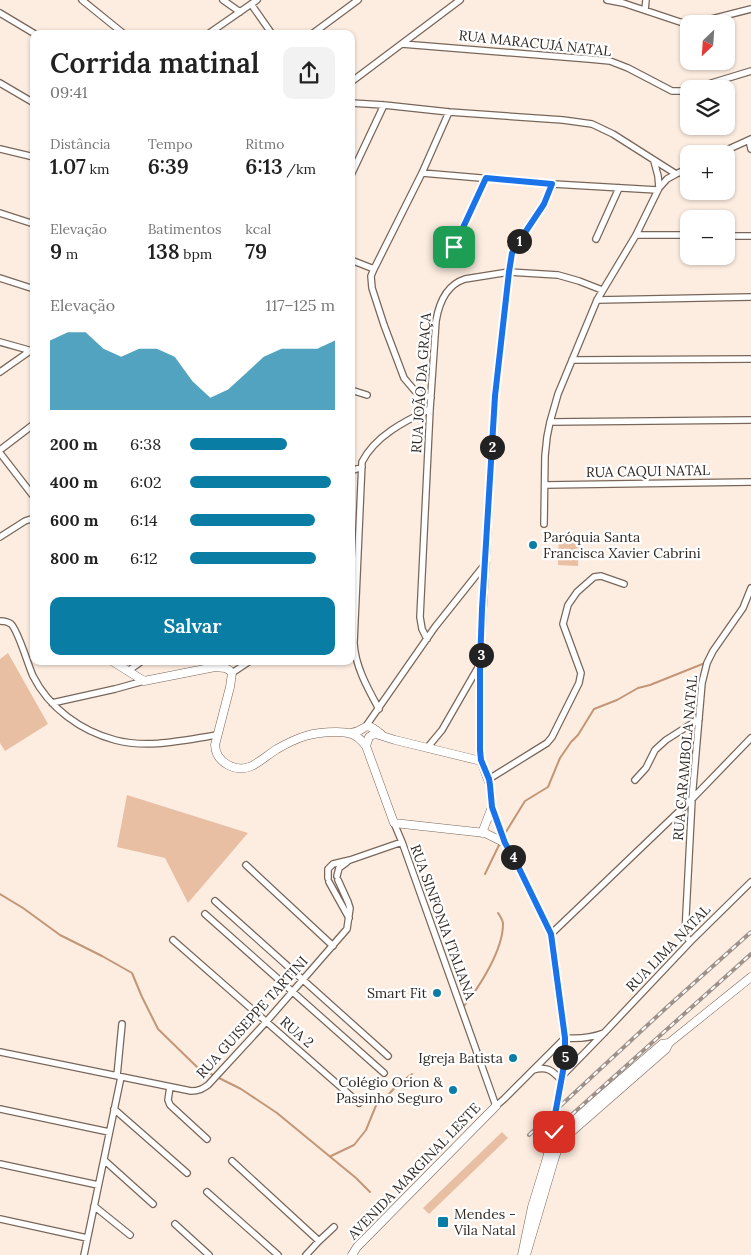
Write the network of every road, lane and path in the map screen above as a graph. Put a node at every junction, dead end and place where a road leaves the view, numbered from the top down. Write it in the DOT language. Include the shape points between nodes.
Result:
graph roads {
  1 [pos="82,0"];
  2 [pos="223,0"];
  3 [pos="358,0"];
  4 [pos="460,0"];
  5 [pos="607,0"];
  6 [pos="646,0"];
  7 [pos="254,2"];
  8 [pos="751,9"];
  9 [pos="644,10"];
  10 [pos="240,12"];
  11 [pos="0,13"];
  12 [pos="119,30"];
  13 [pos="214,30"];
  14 [pos="270,30"];
  15 [pos="317,30"];
  16 [pos="30,31"];
  17 [pos="402,44"];
  18 [pos="751,71"];
  19 [pos="355,79"];
  20 [pos="720,80"];
  21 [pos="0,83"];
  22 [pos="680,91"];
  23 [pos="30,101"];
  24 [pos="355,103"];
  25 [pos="384,105"];
  26 [pos="450,112"];
  27 [pos="750,139"];
  28 [pos="735,146"];
  29 [pos="0,149"];
  30 [pos="751,149"];
  31 [pos="30,154"];
  32 [pos="654,161"];
  33 [pos="355,167"];
  34 [pos="680,172"];
  35 [pos="422,173"];
  36 [pos="676,174"];
  37 [pos="486,178"];
  38 [pos="552,184"];
  39 [pos="619,188"];
  40 [pos="658,189"];
  41 [pos="0,213"];
  42 [pos="30,223"];
  43 [pos="636,235"];
  44 [pos="680,236"];
  45 [pos="735,236"];
  46 [pos="751,236"];
  47 [pos="596,239"];
  48 [pos="454,247"];
  49 [pos="355,262"];
  50 [pos="374,269"];
  51 [pos="509,272"];
  52 [pos="0,278"];
  53 [pos="30,287"];
  54 [pos="602,290"];
  55 [pos="751,297"];
  56 [pos="597,300"];
  57 [pos="0,342"];
  58 [pos="30,350"];
  59 [pos="30,352"];
  60 [pos="751,359"];
  61 [pos="572,360"];
  62 [pos="0,372"];
  63 [pos="355,391"];
  64 [pos="367,395"];
  65 [pos="431,398"];
  66 [pos="430,409"];
  67 [pos="751,420"];
  68 [pos="550,422"];
  69 [pos="30,427"];
  70 [pos="0,451"];
  71 [pos="362,467"];
  72 [pos="355,470"];
  73 [pos="751,482"];
  74 [pos="545,484"];
  75 [pos="30,492"];
  76 [pos="30,520"];
  77 [pos="544,524"];
  78 [pos="0,537"];
  79 [pos="486,563"];
  80 [pos="624,584"];
  81 [pos="751,588"];
  82 [pos="0,621"];
  83 [pos="355,621"];
  84 [pos="427,639"];
  85 [pos="355,655"];
  86 [pos="480,664"];
  87 [pos="118,665"];
  88 [pos="136,665"];
  89 [pos="244,665"];
  90 [pos="128,671"];
  91 [pos="232,673"];
  92 [pos="144,681"];
  93 [pos="52,703"];
  94 [pos="379,709"];
  95 [pos="699,719"];
  96 [pos="361,732"];
  97 [pos="217,735"];
  98 [pos="383,736"];
  99 [pos="751,738"];
  100 [pos="366,746"];
  101 [pos="427,748"];
  102 [pos="481,760"];
  103 [pos="489,779"];
  104 [pos="635,780"];
  105 [pos="692,799"];
  106 [pos="492,807"];
  107 [pos="394,823"];
  108 [pos="482,833"];
  109 [pos="402,842"];
  110 [pos="505,843"];
  111 [pos="350,860"];
  112 [pos="246,865"];
  113 [pos="751,882"];
  114 [pos="215,901"];
  115 [pos="205,914"];
  116 [pos="349,918"];
  117 [pos="551,934"];
  118 [pos="173,940"];
  119 [pos="690,942"];
  120 [pos="333,946"];
  121 [pos="751,977"];
  122 [pos="302,979"];
  123 [pos="292,992"];
  124 [pos="266,1022"];
  125 [pos="122,1024"];
  126 [pos="604,1033"];
  127 [pos="565,1038"];
  128 [pos="669,1043"];
  129 [pos="0,1052"];
  130 [pos="388,1056"];
  131 [pos="533,1070"];
  132 [pos="384,1073"];
  133 [pos="119,1076"];
  134 [pos="562,1078"];
  135 [pos="170,1087"];
  136 [pos="359,1104"];
  137 [pos="496,1106"];
  138 [pos="0,1108"];
  139 [pos="114,1109"];
  140 [pos="552,1131"];
  141 [pos="109,1132"];
  142 [pos="207,1139"];
  143 [pos="104,1160"];
  144 [pos="232,1161"];
  145 [pos="0,1164"];
  146 [pos="187,1173"];
  147 [pos="98,1185"];
  148 [pos="207,1192"];
  149 [pos="153,1204"];
  150 [pos="94,1206"];
  151 [pos="0,1219"];
  152 [pos="175,1224"];
  153 [pos="334,1227"];
  154 [pos="130,1235"];
  155 [pos="87,1238"];
  156 [pos="319,1241"];
  157 [pos="84,1255"];
  158 [pos="209,1255"];
  159 [pos="278,1255"];
  160 [pos="306,1255"];
  161 [pos="352,1255"];
  162 [pos="522,1255"];
  163 [pos="526,1255"];
  1 -- 12 [label="street"];
  2 -- 10 [label="street"];
  3 -- 15 [label="street"];
  4 -- 17 [label="street"];
  5 -- 9 [label="street"];
  6 -- 9 [label="street"];
  7 -- 10 [label="street"];
  7 -- 14 [label="street"];
  8 -- 9 [label="street" via="696,23 680,22"];
  10 -- 13 [label="street"];
  11 -- 16 [label="street"];
  17 -- 19 [label="street"];
  17 -- 22 [label="street, RUA MARACUJÁ NATAL" via="589,58 628,68 672,91"];
  18 -- 20 [label="street, RUA MARACUJÁ NATAL"];
  21 -- 23 [label="street"];
  24 -- 25 [label="street"];
  25 -- 26 [label="street"];
  25 -- 33 [label="street"];
  26 -- 32 [label="street" via="592,124"];
  26 -- 35 [label="street"];
  27 -- 28 [label="street"];
  27 -- 30 [label="street"];
  29 -- 31 [label="street"];
  32 -- 36 [label="street"];
  32 -- 40 [label="street"];
  34 -- 36 [label="street"];
  35 -- 37 [label="street"];
  35 -- 50 [label="street"];
  36 -- 40 [label="street"];
  37 -- 38 [label="street"];
  37 -- 48 [label="street"];
  38 -- 39 [label="street"];
  38 -- 51 [label="street" via="544,204 512,253"];
  39 -- 40 [label="street"];
  39 -- 47 [label="street"];
  40 -- 43 [label="street"];
  41 -- 42 [label="street"];
  43 -- 44 [label="street"];
  43 -- 54 [label="street"];
  45 -- 46 [label="street"];
  49 -- 50 [label="street"];
  50 -- 65 [label="street" via="372,288 404,378 415,391"];
  51 -- 54 [label="street, RUA JOÃO DA GRAÇA" via="558,275"];
  51 -- 65 [label="street, RUA JOÃO DA GRAÇA" via="465,278 452,285 443,296 436,321"];
  51 -- 79 [label="street" via="495,396"];
  52 -- 53 [label="street"];
  54 -- 56 [label="street"];
  55 -- 56 [label="street"];
  56 -- 61 [label="street"];
  57 -- 58 [label="street"];
  59 -- 62 [label="street"];
  60 -- 61 [label="street"];
  61 -- 68 [label="street"];
  63 -- 64 [label="street"];
  65 -- 66 [label="street, RUA JOÃO DA GRAÇA"];
  66 -- 71 [label="street" via="386,434 366,455"];
  66 -- 84 [label="street, RUA JOÃO DA GRAÇA" via="420,617"];
  67 -- 68 [label="street"];
  68 -- 74 [label="street"];
  69 -- 70 [label="street"];
  70 -- 75 [label="street"];
  71 -- 72 [label="street"];
  71 -- 83 [label="street"];
  73 -- 74 [label="street, RUA CAQUI NATAL"];
  74 -- 77 [label="street"];
  76 -- 78 [label="street"];
  79 -- 84 [label="street"];
  79 -- 86 [label="street"];
  80 -- 103 [label="street" via="602,576 594,577 568,605 563,624 581,673 579,683 548,743"];
  81 -- 95 [label="street, RUA CARAMBOLA NATAL" via="743,608 707,662"];
  82 -- 93 [label="street" via="8,622 15,629 33,676"];
  84 -- 94 [label="street"];
  85 -- 94 [label="street"];
  86 -- 101 [label="street" via="442,730"];
  86 -- 102 [label="street"];
  87 -- 90 [label="street"];
  88 -- 90 [label="street"];
  89 -- 91 [label="street"];
  90 -- 92 [label="street"];
  91 -- 92 [label="street" via="215,667"];
  91 -- 97 [label="street"];
  92 -- 93 [label="street"];
  93 -- 97 [label="street" via="86,728 126,743 166,743"];
  94 -- 96 [label="street"];
  95 -- 104 [label="street" via="655,750"];
  95 -- 105 [label="street, RUA CARAMBOLA NATAL"];
  96 -- 97 [label="street" via="307,735 251,766 238,768 227,765 216,754"];
  96 -- 98 [label="street" via="371,727"];
  96 -- 100 [label="street"];
  98 -- 100 [label="street" via="372,735"];
  98 -- 101 [label="street"];
  99 -- 105 [label="street"];
  100 -- 107 [label="street, RUA SINFONIA ITALIANA"];
  101 -- 102 [label="street"];
  102 -- 103 [label="street"];
  103 -- 106 [label="street"];
  105 -- 117 [label="street"];
  105 -- 119 [label="street, RUA CARAMBOLA NATAL" via="685,934"];
  106 -- 108 [label="street"];
  106 -- 110 [label="street"];
  107 -- 108 [label="street"];
  107 -- 109 [label="street, RUA SINFONIA ITALIANA"];
  108 -- 110 [label="street"];
  109 -- 111 [label="street"];
  109 -- 137 [label="street, RUA SINFONIA ITALIANA"];
  110 -- 117 [label="street"];
  111 -- 116 [label="street" via="339,868 338,878 348,902"];
  111 -- 116 [label="street" via="333,864 328,872 328,880"];
  112 -- 120 [label="street"];
  113 -- 119 [label="street, RUA LIMA NATAL"];
  114 -- 122 [label="street"];
  115 -- 123 [label="street"];
  116 -- 120 [label="street, RUA GUISEPPE TARTINI" via="347,929"];
  117 -- 127 [label="street"];
  118 -- 124 [label="street, RUA 2"];
  119 -- 126 [label="street, RUA LIMA NATAL"];
  120 -- 122 [label="street, RUA GUISEPPE TARTINI"];
  121 -- 128 [label="street"];
  122 -- 123 [label="street, RUA GUISEPPE TARTINI"];
  122 -- 130 [label="street"];
  123 -- 124 [label="street, RUA GUISEPPE TARTINI"];
  123 -- 132 [label="street"];
  124 -- 135 [label="street, RUA GUISEPPE TARTINI" via="208,1085 198,1091"];
  124 -- 136 [label="street, RUA 2"];
  125 -- 133 [label="street"];
  126 -- 127 [label="street" via="591,1038"];
  126 -- 134 [label="street, RUA LIMA NATAL"];
  127 -- 131 [label="street"];
  127 -- 134 [label="street"];
  128 -- 140 [label="street" via="662,1044 562,1130"];
  128 -- 163 [label="street" via="560,1143"];
  129 -- 133 [label="street, RUA GUISEPPE TARTINI"];
  131 -- 134 [label="street" via="551,1070"];
  131 -- 137 [label="street"];
  133 -- 135 [label="street, RUA GUISEPPE TARTINI"];
  133 -- 139 [label="street"];
  134 -- 140 [label="street"];
  135 -- 142 [label="street" via="168,1102"];
  137 -- 161 [label="street, AVENIDA MARGINAL LESTE" via="366,1236"];
  138 -- 141 [label="street"];
  139 -- 141 [label="street"];
  139 -- 146 [label="street"];
  140 -- 162 [label="street"];
  141 -- 143 [label="street"];
  143 -- 147 [label="street"];
  143 -- 149 [label="street"];
  144 -- 156 [label="street"];
  145 -- 147 [label="street"];
  147 -- 150 [label="street"];
  148 -- 159 [label="street"];
  150 -- 154 [label="street"];
  150 -- 155 [label="street"];
  151 -- 155 [label="street"];
  152 -- 158 [label="street"];
  153 -- 156 [label="street"];
  155 -- 157 [label="street"];
  156 -- 160 [label="street"];
}
